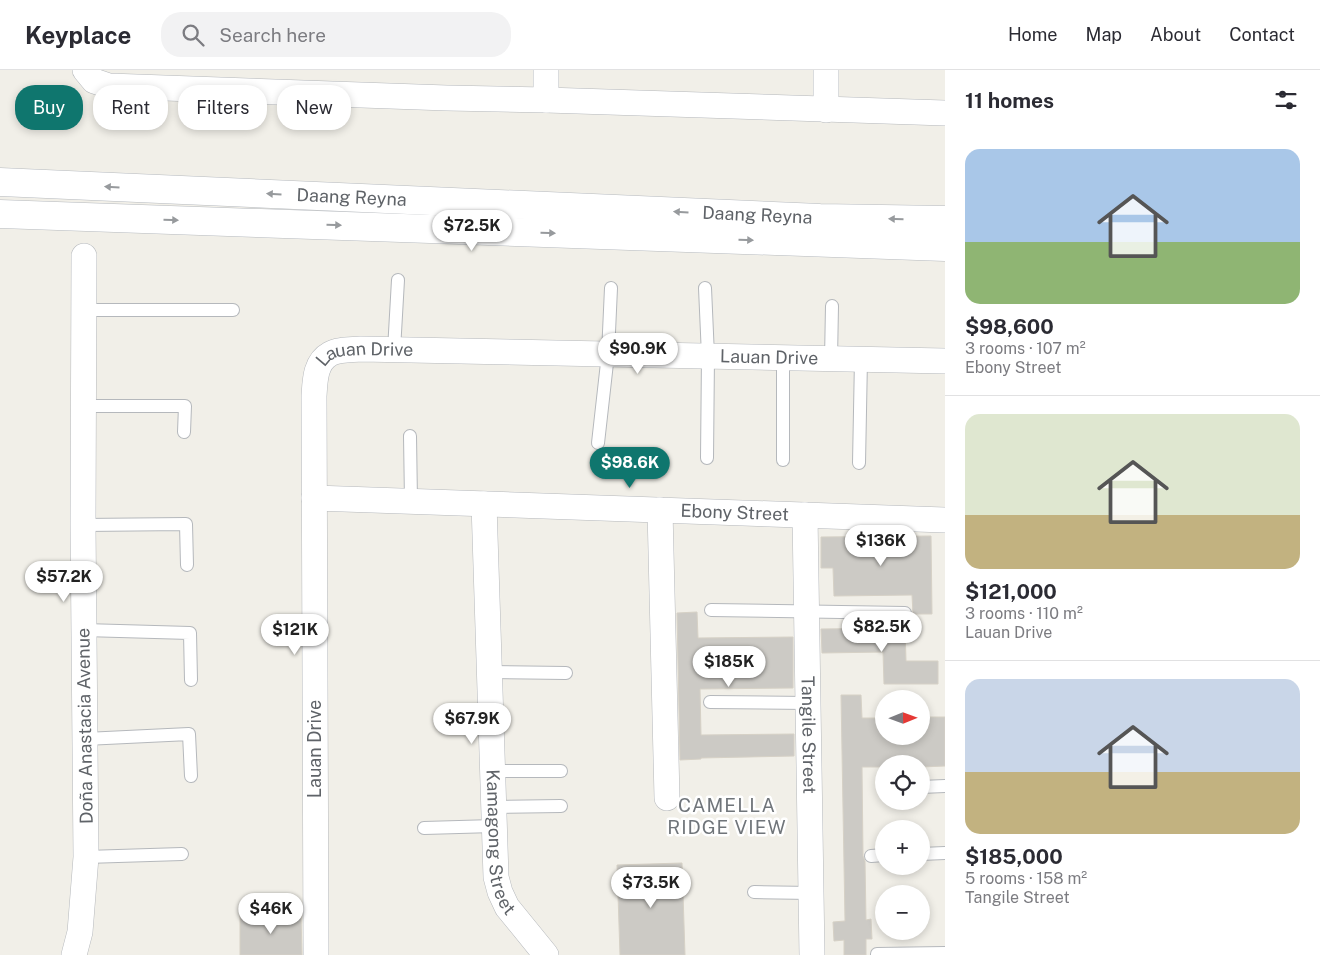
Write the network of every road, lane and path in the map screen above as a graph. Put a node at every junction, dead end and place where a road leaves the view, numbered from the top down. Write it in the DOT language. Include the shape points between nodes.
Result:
graph roads {
  1 [pos="85,70"];
  2 [pos="546,70"];
  3 [pos="826,70"];
  4 [pos="546,100"];
  5 [pos="826,110"];
  6 [pos="945,113"];
  7 [pos="0,182"];
  8 [pos="72,185"];
  9 [pos="0,214"];
  10 [pos="72,216"];
  11 [pos="945,220"];
  12 [pos="945,247"];
  13 [pos="84,256"];
  14 [pos="398,280"];
  15 [pos="610,288"];
  16 [pos="705,288"];
  17 [pos="832,306"];
  18 [pos="83,310"];
  19 [pos="233,310"];
  20 [pos="394,350"];
  21 [pos="608,354"];
  22 [pos="708,356"];
  23 [pos="783,358"];
  24 [pos="831,359"];
  25 [pos="861,360"];
  26 [pos="945,361"];
  27 [pos="84,406"];
  28 [pos="184,432"];
  29 [pos="410,436"];
  30 [pos="598,443"];
  31 [pos="707,458"];
  32 [pos="783,460"];
  33 [pos="859,463"];
  34 [pos="314,498"];
  35 [pos="411,501"];
  36 [pos="484,504"];
  37 [pos="660,510"];
  38 [pos="806,515"];
  39 [pos="945,520"];
  40 [pos="83,524"];
  41 [pos="187,565"];
  42 [pos="711,610"];
  43 [pos="806,612"];
  44 [pos="906,613"];
  45 [pos="84,630"];
  46 [pos="490,672"];
  47 [pos="566,673"];
  48 [pos="191,680"];
  49 [pos="710,702"];
  50 [pos="808,703"];
  51 [pos="86,739"];
  52 [pos="493,771"];
  53 [pos="561,771"];
  54 [pos="190,776"];
  55 [pos="945,786"];
  56 [pos="930,787"];
  57 [pos="667,798"];
  58 [pos="562,806"];
  59 [pos="494,817"];
  60 [pos="424,828"];
  61 [pos="945,853"];
  62 [pos="182,854"];
  63 [pos="930,854"];
  64 [pos="86,857"];
  65 [pos="754,892"];
  66 [pos="811,892"];
  67 [pos="945,953"];
  68 [pos="877,954"];
  69 [pos="74,955"];
  70 [pos="316,955"];
  71 [pos="546,955"];
  72 [pos="812,955"];
  1 -- 4 [label="street" via="94,81 109,86"];
  2 -- 4 [label="street"];
  3 -- 5 [label="street"];
  4 -- 5 [label="street"];
  5 -- 6 [label="street"];
  7 -- 8 [label="main road, Daang Reyna"];
  8 -- 10 [label="main road"];
  11 -- 8 [label="main road, Daang Reyna, one-way"];
  9 -- 10 [label="main road, Daang Reyna"];
  10 -- 12 [label="main road, Daang Reyna, one-way"];
  13 -- 18 [label="street, Doña Anastacia Avenue"];
  14 -- 20 [label="lane"];
  15 -- 21 [label="lane"];
  16 -- 22 [label="lane"];
  17 -- 24 [label="lane"];
  18 -- 19 [label="lane"];
  18 -- 27 [label="street, Doña Anastacia Avenue"];
  20 -- 21 [label="street, Lauan Drive"];
  20 -- 34 [label="street, Lauan Drive" via="341,351 330,353 320,363 314,396"];
  21 -- 22 [label="street, Lauan Drive"];
  21 -- 30 [label="lane"];
  22 -- 23 [label="street, Lauan Drive"];
  22 -- 31 [label="lane"];
  23 -- 24 [label="street, Lauan Drive"];
  23 -- 32 [label="lane"];
  24 -- 25 [label="street, Lauan Drive"];
  25 -- 26 [label="street, Lauan Drive"];
  25 -- 33 [label="lane"];
  27 -- 28 [label="lane" via="185,406"];
  27 -- 40 [label="street, Doña Anastacia Avenue"];
  29 -- 35 [label="lane"];
  34 -- 35 [label="street, Ebony Street"];
  34 -- 70 [label="street, Lauan Drive"];
  35 -- 36 [label="street, Ebony Street"];
  36 -- 37 [label="street, Ebony Street"];
  36 -- 46 [label="street, Kamagong Street"];
  37 -- 38 [label="street, Ebony Street"];
  37 -- 57 [label="street"];
  38 -- 39 [label="street, Ebony Street"];
  38 -- 43 [label="street, Tangile Street"];
  40 -- 41 [label="lane" via="186,524"];
  40 -- 45 [label="street, Doña Anastacia Avenue"];
  42 -- 43 [label="lane"];
  43 -- 44 [label="lane"];
  43 -- 50 [label="street, Tangile Street"];
  45 -- 48 [label="lane" via="190,632"];
  45 -- 51 [label="street, Doña Anastacia Avenue"];
  46 -- 47 [label="lane"];
  46 -- 52 [label="street, Kamagong Street"];
  49 -- 50 [label="lane"];
  50 -- 66 [label="street, Tangile Street"];
  51 -- 54 [label="lane" via="189,734"];
  51 -- 64 [label="street, Doña Anastacia Avenue"];
  52 -- 53 [label="lane"];
  52 -- 59 [label="street, Kamagong Street"];
  55 -- 56 [label="lane"];
  58 -- 59 [label="lane"];
  59 -- 60 [label="lane"];
  59 -- 71 [label="street, Kamagong Street" via="496,877 500,892 506,907"];
  61 -- 63 [label="lane"];
  62 -- 64 [label="lane"];
  64 -- 69 [label="street, Doña Anastacia Avenue" via="80,932"];
  65 -- 66 [label="lane"];
  66 -- 72 [label="street, Tangile Street"];
  67 -- 68 [label="lane"];
}
